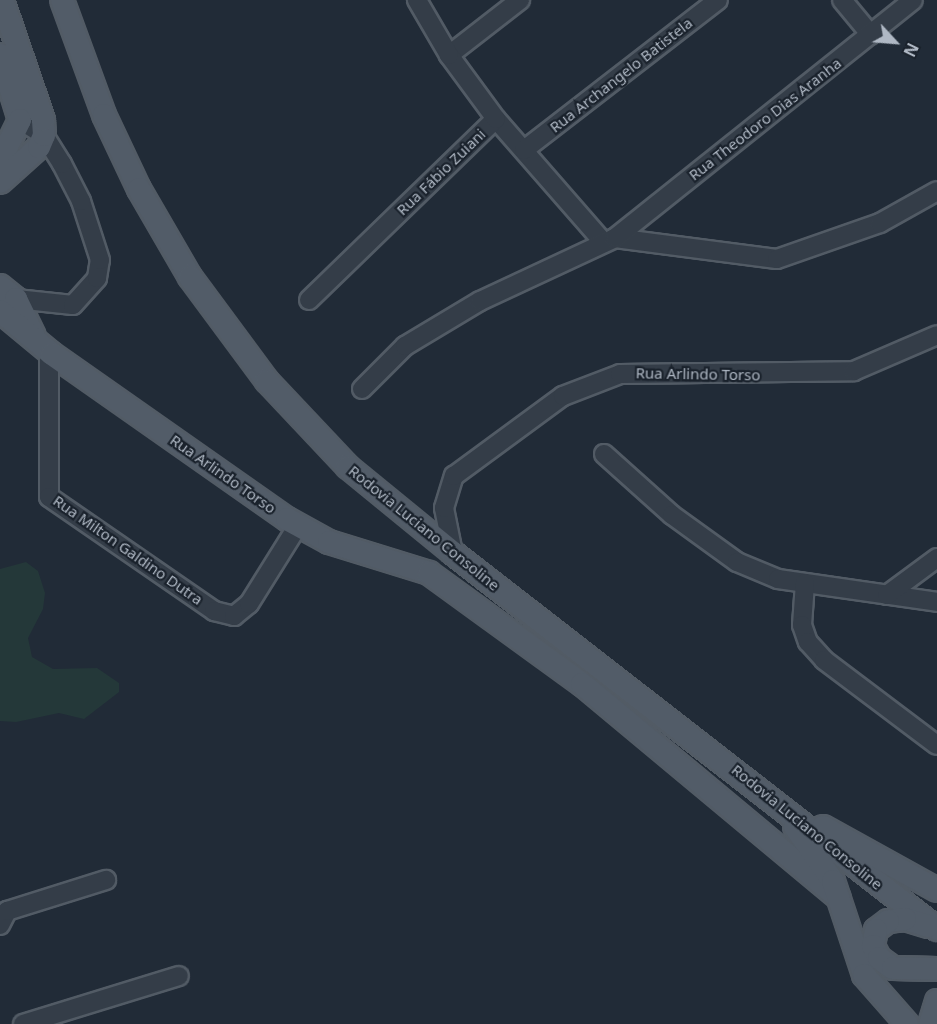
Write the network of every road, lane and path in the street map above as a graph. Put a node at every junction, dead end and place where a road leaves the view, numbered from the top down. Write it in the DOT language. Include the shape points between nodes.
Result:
graph roads {
  1 [pos="2,0"];
  2 [pos="62,0"];
  3 [pos="417,0"];
  4 [pos="520,0"];
  5 [pos="718,0"];
  6 [pos="842,0"];
  7 [pos="914,0"];
  8 [pos="871,35"];
  9 [pos="0,55"];
  10 [pos="449,55"];
  11 [pos="496,119"];
  12 [pos="20,120"];
  13 [pos="44,135"];
  14 [pos="524,150"];
  15 [pos="0,161"];
  16 [pos="0,182"];
  17 [pos="937,190"];
  18 [pos="642,216"];
  19 [pos="610,240"];
  20 [pos="654,244"];
  21 [pos="5,298"];
  22 [pos="309,300"];
  23 [pos="937,334"];
  24 [pos="43,346"];
  25 [pos="362,389"];
  26 [pos="604,454"];
  27 [pos="299,524"];
  28 [pos="453,553"];
  29 [pos="937,558"];
  30 [pos="806,583"];
  31 [pos="886,595"];
  32 [pos="937,602"];
  33 [pos="937,745"];
  34 [pos="774,799"];
  35 [pos="106,880"];
  36 [pos="937,890"];
  37 [pos="839,898"];
  38 [pos="0,925"];
  39 [pos="936,929"];
  40 [pos="937,969"];
  41 [pos="179,976"];
  42 [pos="937,1001"];
  43 [pos="23,1024"];
  44 [pos="907,1024"];
  45 [pos="930,1024"];
  1 -- 13 [label="main road" via="43,120"];
  2 -- 28 [label="main road, Rodovia Luciano Consoline" via="104,115 139,189 190,277 267,381 348,466"];
  3 -- 10 [label="street, Rua Fábio Zuiani"];
  4 -- 10 [label="street"];
  5 -- 14 [label="street, Rua Archangelo Batistela"];
  6 -- 8 [label="street"];
  7 -- 8 [label="street, Rua Theodoro Dias Aranha"];
  8 -- 18 [label="street, Rua Theodoro Dias Aranha"];
  9 -- 12 [label="main road"];
  10 -- 11 [label="street, Rua Fábio Zuiani"];
  11 -- 14 [label="street"];
  11 -- 22 [label="street, Rua Fábio Zuiani"];
  12 -- 13 [label="street"];
  12 -- 15 [label="main road"];
  13 -- 16 [label="main road" via="39,147"];
  13 -- 21 [label="street" via="81,201 96,239 100,260 97,278 73,305"];
  14 -- 19 [label="street"];
  17 -- 20 [label="street" via="880,223 777,259"];
  18 -- 19 [label="street, Rua Theodoro Dias Aranha"];
  18 -- 20 [label="street"];
  19 -- 20 [label="street"];
  19 -- 25 [label="street, Rua Theodoro Dias Aranha" via="480,301 405,346"];
  21 -- 24 [label="main road"];
  23 -- 28 [label="street, Rua Arlindo Torso" via="854,371 620,374 563,396 454,476 444,508"];
  24 -- 27 [label="main road, Rua Arlindo Torso"];
  24 -- 27 [label="street, Rua Milton Galdino Dutra" via="49,497 205,604 234,616 249,604"];
  26 -- 30 [label="street" via="672,515 738,562 778,579"];
  27 -- 37 [label="main road, Rua Arlindo Torso" via="330,542 429,573 582,684"];
  28 -- 34 [label="main road, Rodovia Luciano Consoline"];
  29 -- 31 [label="street"];
  30 -- 31 [label="street"];
  30 -- 33 [label="street" via="802,625 808,642 824,660"];
  31 -- 32 [label="street"];
  34 -- 36 [label="main road"];
  34 -- 37 [label="main road" via="824,867"];
  34 -- 39 [label="main road, Rodovia Luciano Consoline"];
  35 -- 38 [label="street" via="7,911"];
  37 -- 44 [label="main road" via="860,967"];
  39 -- 40 [label="main road" via="896,919 881,925 872,939 879,958 893,968"];
  41 -- 43 [label="street"];
  42 -- 45 [label="main road"];
}
